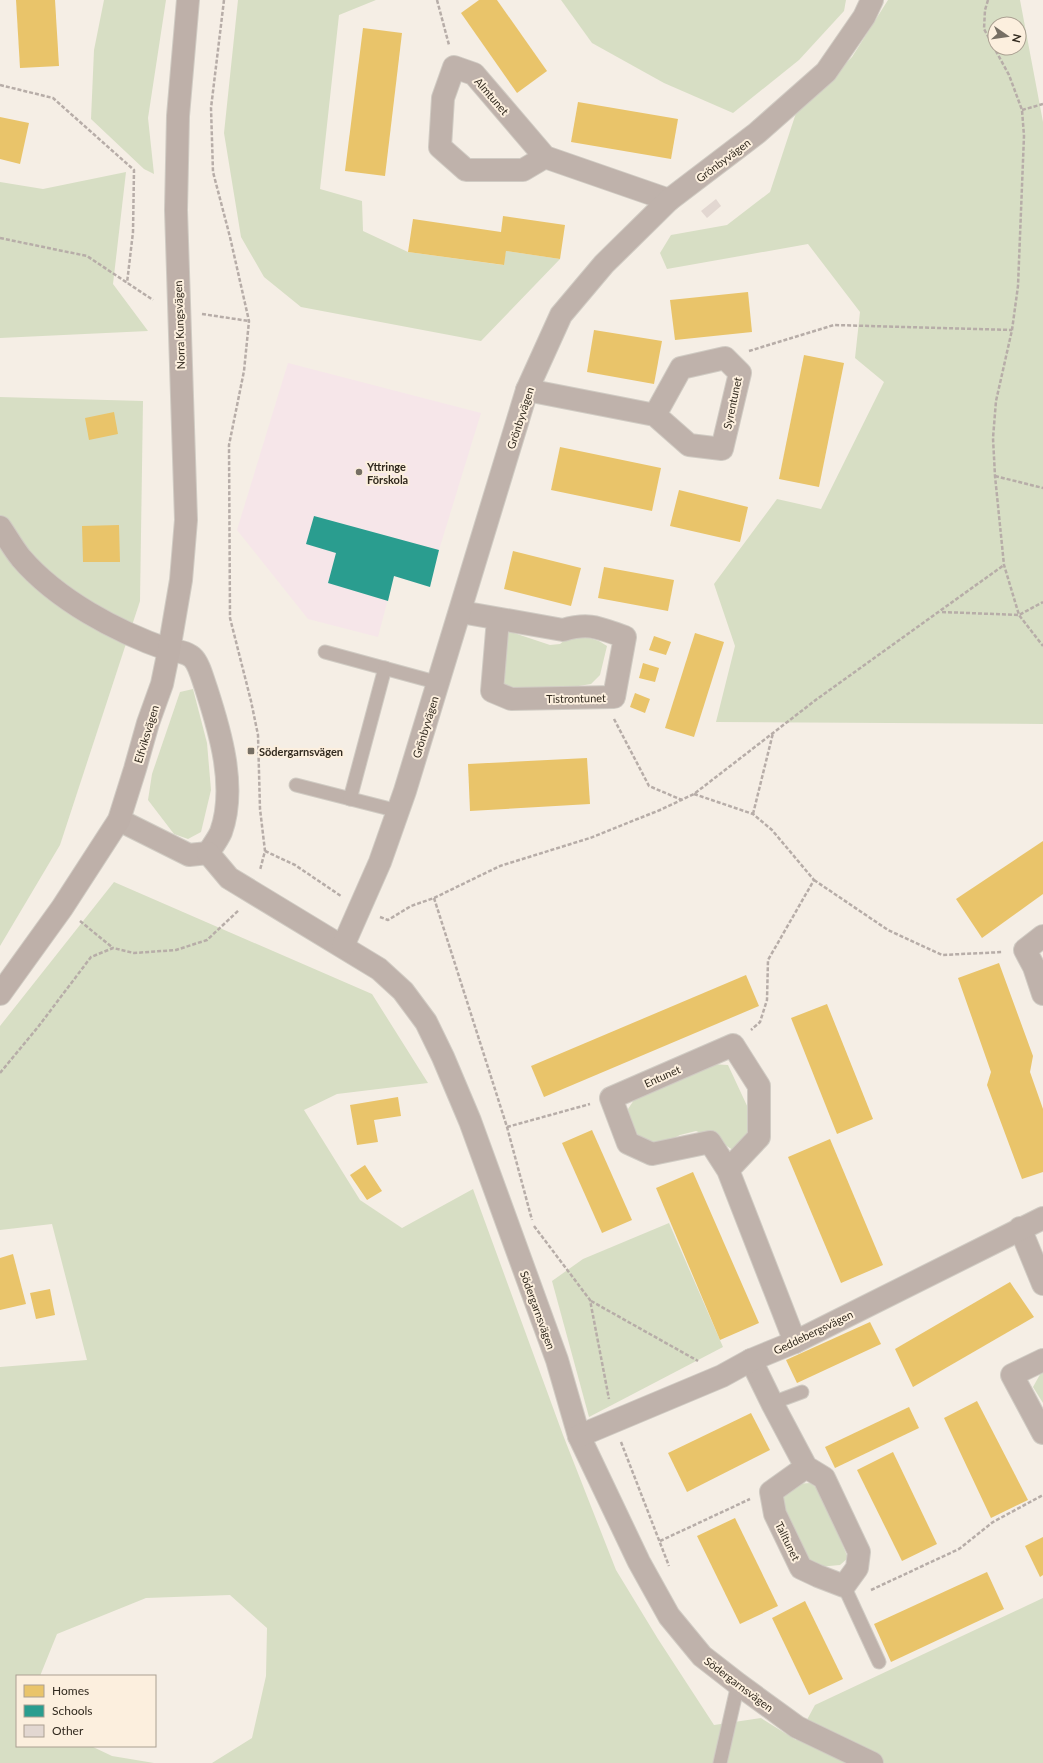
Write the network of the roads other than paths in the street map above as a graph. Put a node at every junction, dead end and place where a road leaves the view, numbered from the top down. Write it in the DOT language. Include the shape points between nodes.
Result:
graph roads {
  1 [pos="188,0"];
  2 [pos="872,0"];
  3 [pos="545,157"];
  4 [pos="669,200"];
  5 [pos="527,390"];
  6 [pos="655,415"];
  7 [pos="0,527"];
  8 [pos="461,612"];
  9 [pos="498,619"];
  10 [pos="169,650"];
  11 [pos="325,652"];
  12 [pos="385,668"];
  13 [pos="439,683"];
  14 [pos="296,785"];
  15 [pos="350,799"];
  16 [pos="398,811"];
  17 [pos="118,820"];
  18 [pos="208,853"];
  19 [pos="1043,936"];
  20 [pos="343,946"];
  21 [pos="0,994"];
  22 [pos="1043,994"];
  23 [pos="728,1170"];
  24 [pos="1043,1218"];
  25 [pos="1020,1228"];
  26 [pos="1043,1284"];
  27 [pos="795,1342"];
  28 [pos="751,1360"];
  29 [pos="1043,1360"];
  30 [pos="802,1392"];
  31 [pos="772,1403"];
  32 [pos="1043,1432"];
  33 [pos="579,1436"];
  34 [pos="806,1467"];
  35 [pos="844,1586"];
  36 [pos="879,1662"];
  37 [pos="738,1684"];
  38 [pos="720,1763"];
  39 [pos="872,1763"];
  1 -- 10 [label="main road, Norra Kungsvägen" via="178,116 176,210 186,520 181,580"];
  2 -- 4 [label="street, Grönbyvägen" via="864,17 826,72 758,133"];
  3 -- 3 [label="street, Almtunet" via="474,74 454,67 443,98 440,147 466,170 523,170"];
  3 -- 4 [label="street"];
  4 -- 5 [label="street, Grönbyvägen" via="604,264 561,315"];
  5 -- 6 [label="street"];
  5 -- 8 [label="street, Grönbyvägen"];
  6 -- 6 [label="street, Syrentunet" via="680,368 725,358 740,373 722,449 689,445"];
  7 -- 10 [label="main road" via="20,557 55,590 87,612 124,632"];
  8 -- 9 [label="street, Tistrontunet"];
  8 -- 13 [label="street, Grönbyvägen"];
  9 -- 9 [label="street, Tistrontunet" via="492,690 512,699 614,697 625,637 592,626 563,630"];
  10 -- 17 [label="main road, Elfviksvägen" via="162,684"];
  10 -- 18 [label="street" via="184,652 194,658 220,733 225,760 227,797 221,833"];
  11 -- 12 [label="lane"];
  12 -- 13 [label="lane"];
  12 -- 15 [label="lane"];
  13 -- 16 [label="street, Grönbyvägen"];
  14 -- 15 [label="lane"];
  15 -- 16 [label="lane"];
  16 -- 20 [label="street, Grönbyvägen" via="380,862"];
  17 -- 18 [label="street" via="189,856"];
  17 -- 21 [label="main road, Elfviksvägen" via="62,908"];
  18 -- 20 [label="street, Södergarnsvägen" via="229,878"];
  19 -- 22 [label="street" via="1025,950"];
  20 -- 33 [label="street, Södergarnsvägen" via="379,969 403,991 426,1022 444,1057 557,1360"];
  23 -- 23 [label="street, Entunet" via="759,1137 759,1086 733,1045 611,1098 628,1143 652,1154 710,1142"];
  23 -- 27 [label="street"];
  24 -- 25 [label="street, Geddebergsvägen"];
  25 -- 26 [label="street"];
  25 -- 27 [label="street, Geddebergsvägen"];
  27 -- 28 [label="street, Geddebergsvägen"];
  28 -- 31 [label="street"];
  28 -- 33 [label="street, Geddebergsvägen" via="722,1376"];
  29 -- 32 [label="street" via="1012,1375"];
  30 -- 31 [label="lane"];
  31 -- 34 [label="street"];
  33 -- 37 [label="street, Södergarnsvägen" via="639,1562 669,1616 702,1656"];
  34 -- 35 [label="street" via="824,1478 859,1552 857,1568"];
  34 -- 35 [label="street, Talltunet" via="771,1492 775,1514 801,1568"];
  35 -- 36 [label="lane"];
  37 -- 38 [label="lane"];
  37 -- 39 [label="street, Södergarnsvägen" via="797,1727"];
}
